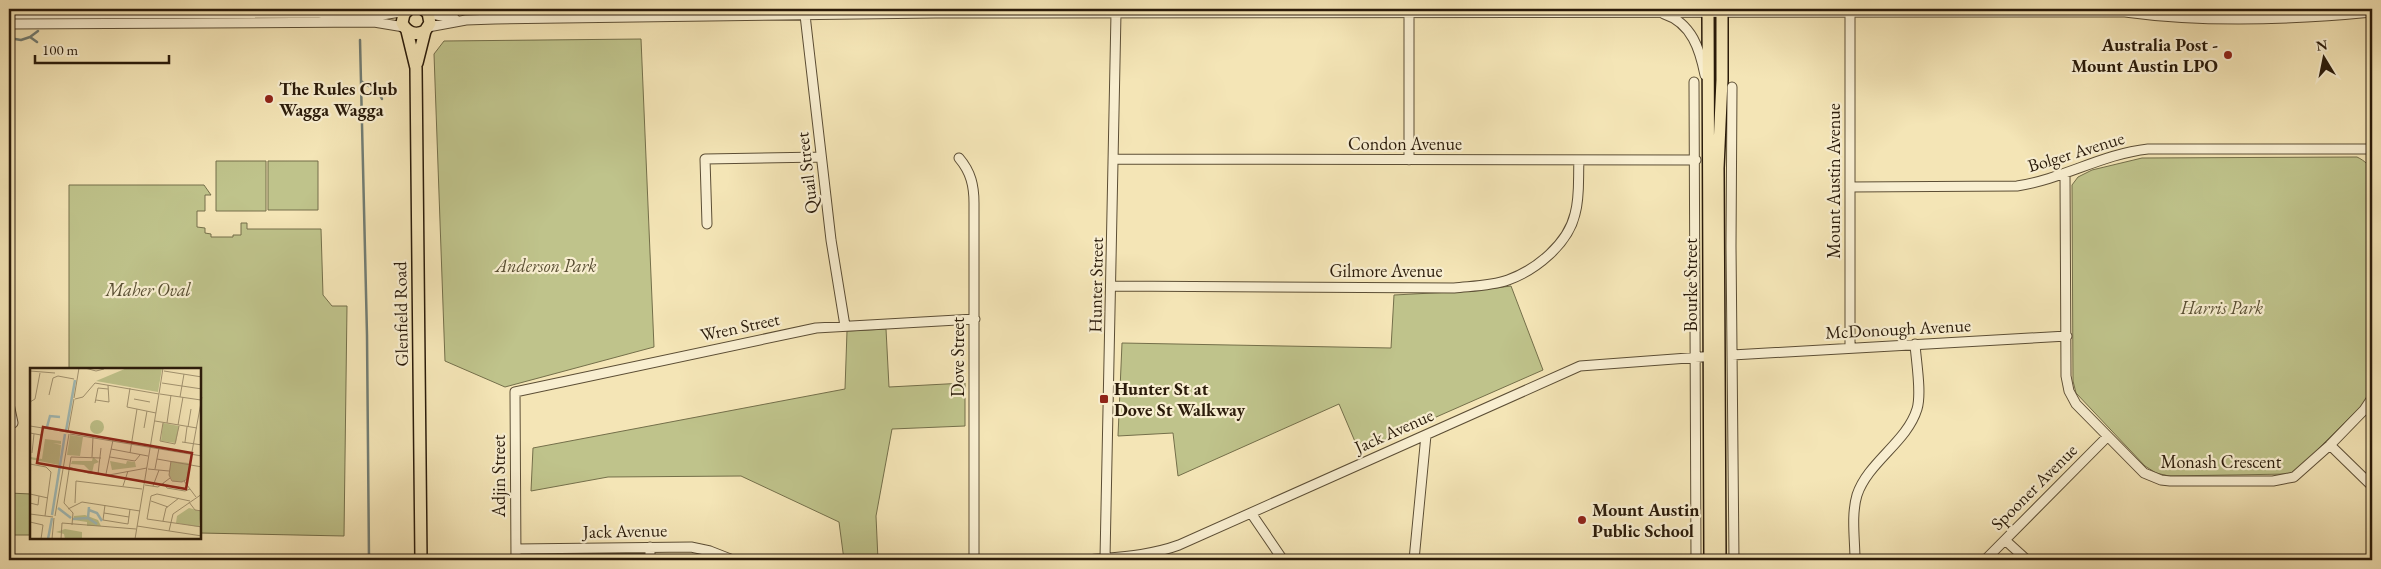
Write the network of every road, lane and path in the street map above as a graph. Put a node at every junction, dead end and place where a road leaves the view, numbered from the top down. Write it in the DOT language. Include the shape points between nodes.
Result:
graph roads {
  1 [pos="407,10"];
  2 [pos="425,10"];
  3 [pos="2009,10"];
  4 [pos="1409,11"];
  5 [pos="1708,11"];
  6 [pos="1722,11"];
  7 [pos="1942,11"];
  8 [pos="1116,12"];
  9 [pos="2372,12"];
  10 [pos="1659,13"];
  11 [pos="9,14"];
  12 [pos="1850,14"];
  13 [pos="805,15"];
  14 [pos="466,20"];
  15 [pos="9,24"];
  16 [pos="406,29"];
  17 [pos="426,29"];
  18 [pos="416,68"];
  19 [pos="1694,82"];
  20 [pos="1732,87"];
  21 [pos="1709,120"];
  22 [pos="2372,149"];
  23 [pos="821,157"];
  24 [pos="959,158"];
  25 [pos="1115,159"];
  26 [pos="1409,160"];
  27 [pos="1578,160"];
  28 [pos="1696,160"];
  29 [pos="1718,168"];
  30 [pos="1731,169"];
  31 [pos="2065,175"];
  32 [pos="1850,187"];
  33 [pos="707,224"];
  34 [pos="1112,286"];
  35 [pos="975,319"];
  36 [pos="845,326"];
  37 [pos="2067,336"];
  38 [pos="1915,344"];
  39 [pos="1850,348"];
  40 [pos="1732,355"];
  41 [pos="1714,356"];
  42 [pos="1696,357"];
  43 [pos="515,392"];
  44 [pos="2372,398"];
  45 [pos="9,404"];
  46 [pos="13,423"];
  47 [pos="1426,435"];
  48 [pos="2107,437"];
  49 [pos="2330,445"];
  50 [pos="2372,486"];
  51 [pos="1251,513"];
  52 [pos="2005,540"];
  53 [pos="650,547"];
  54 [pos="516,549"];
  55 [pos="1106,558"];
  56 [pos="421,560"];
  57 [pos="516,560"];
  58 [pos="650,560"];
  59 [pos="733,560"];
  60 [pos="974,560"];
  61 [pos="1088,560"];
  62 [pos="1283,560"];
  63 [pos="1414,560"];
  64 [pos="1696,560"];
  65 [pos="1710,560"];
  66 [pos="1720,560"];
  67 [pos="1734,560"];
  68 [pos="1855,560"];
  69 [pos="1985,560"];
  70 [pos="2027,560"];
  1 -- 11 [label="street" via="364,18 318,13"];
  1 -- 16 [label="main road" via="402,18"];
  2 -- 14 [label="street"];
  2 -- 17 [label="main road, Glenfield Road" via="430,18"];
  3 -- 7 [label="street"];
  3 -- 9 [label="street" via="2125,12 2187,18 2338,16"];
  4 -- 8 [label="street"];
  4 -- 10 [label="street"];
  4 -- 26 [label="street"];
  5 -- 6 [label="street"];
  5 -- 10 [label="street"];
  5 -- 21 [label="main road, Bourke Street"];
  6 -- 12 [label="street"];
  6 -- 29 [label="main road, Bourke Street"];
  7 -- 12 [label="street"];
  8 -- 13 [label="street"];
  8 -- 25 [label="street, Hunter Street"];
  10 -- 21 [label="street" via="1682,25 1698,47"];
  12 -- 32 [label="street, Mount Austin Avenue"];
  13 -- 14 [label="street"];
  13 -- 23 [label="street, Quail Street"];
  14 -- 17 [label="street"];
  15 -- 16 [label="street" via="374,22"];
  16 -- 17 [label="main road" via="416,34"];
  16 -- 18 [label="main road, Glenfield Road"];
  17 -- 18 [label="main road, Glenfield Road"];
  18 -- 56 [label="main road, Glenfield Road"];
  19 -- 28 [label="street, Bourke Street"];
  20 -- 30 [label="street"];
  21 -- 41 [label="main road, Bourke Street"];
  22 -- 31 [label="street, Bolger Avenue" via="2148,148 2106,157"];
  23 -- 33 [label="street" via="705,159"];
  23 -- 36 [label="street, Quail Street"];
  24 -- 35 [label="street, Dove Street" via="969,172 974,192"];
  25 -- 26 [label="street, Condon Avenue"];
  25 -- 34 [label="street, Hunter Street"];
  26 -- 27 [label="street, Condon Avenue"];
  27 -- 28 [label="street, Condon Avenue"];
  27 -- 34 [label="street, Gilmore Avenue" via="1578,200 1570,230 1546,257 1508,280 1454,288"];
  28 -- 42 [label="street, Bourke Street"];
  29 -- 30 [label="street"];
  29 -- 41 [label="main road, Bourke Street"];
  30 -- 40 [label="street"];
  31 -- 32 [label="street, Bolger Avenue" via="2017,186"];
  31 -- 37 [label="street, Monash Crescent"];
  32 -- 39 [label="street, Mount Austin Avenue"];
  34 -- 55 [label="street, Hunter Street"];
  35 -- 36 [label="street, Wren Street"];
  35 -- 60 [label="street, Dove Street"];
  36 -- 43 [label="street, Wren Street" via="794,332"];
  37 -- 38 [label="street, McDonough Avenue"];
  37 -- 48 [label="street, Monash Crescent" via="2069,391 2076,404"];
  38 -- 39 [label="street, McDonough Avenue"];
  38 -- 68 [label="street" via="1917,408 1858,494"];
  39 -- 40 [label="street, McDonough Avenue"];
  40 -- 67 [label="street"];
  41 -- 42 [label="street, Jack Avenue"];
  41 -- 65 [label="main road, Bourke Street"];
  41 -- 66 [label="main road, Bourke Street"];
  42 -- 47 [label="street, Jack Avenue" via="1580,366"];
  42 -- 64 [label="street, Bourke Street"];
  43 -- 54 [label="street, Adjin Street"];
  44 -- 49 [label="street, Monash Crescent"];
  45 -- 46 [label="street"];
  47 -- 51 [label="street, Jack Avenue"];
  47 -- 63 [label="street"];
  48 -- 49 [label="street, Monash Crescent" via="2144,473 2170,481 2284,480 2302,472"];
  48 -- 52 [label="street, Spooner Avenue"];
  49 -- 50 [label="street"];
  51 -- 55 [label="street, Jack Avenue" via="1162,551"];
  51 -- 62 [label="street"];
  52 -- 69 [label="street, Spooner Avenue"];
  52 -- 70 [label="street"];
  53 -- 54 [label="street, Jack Avenue"];
  53 -- 58 [label="street"];
  53 -- 59 [label="street, Jack Avenue" via="691,547"];
  54 -- 57 [label="street, Adjin Street"];
  55 -- 61 [label="street, Jack Avenue"];
}
